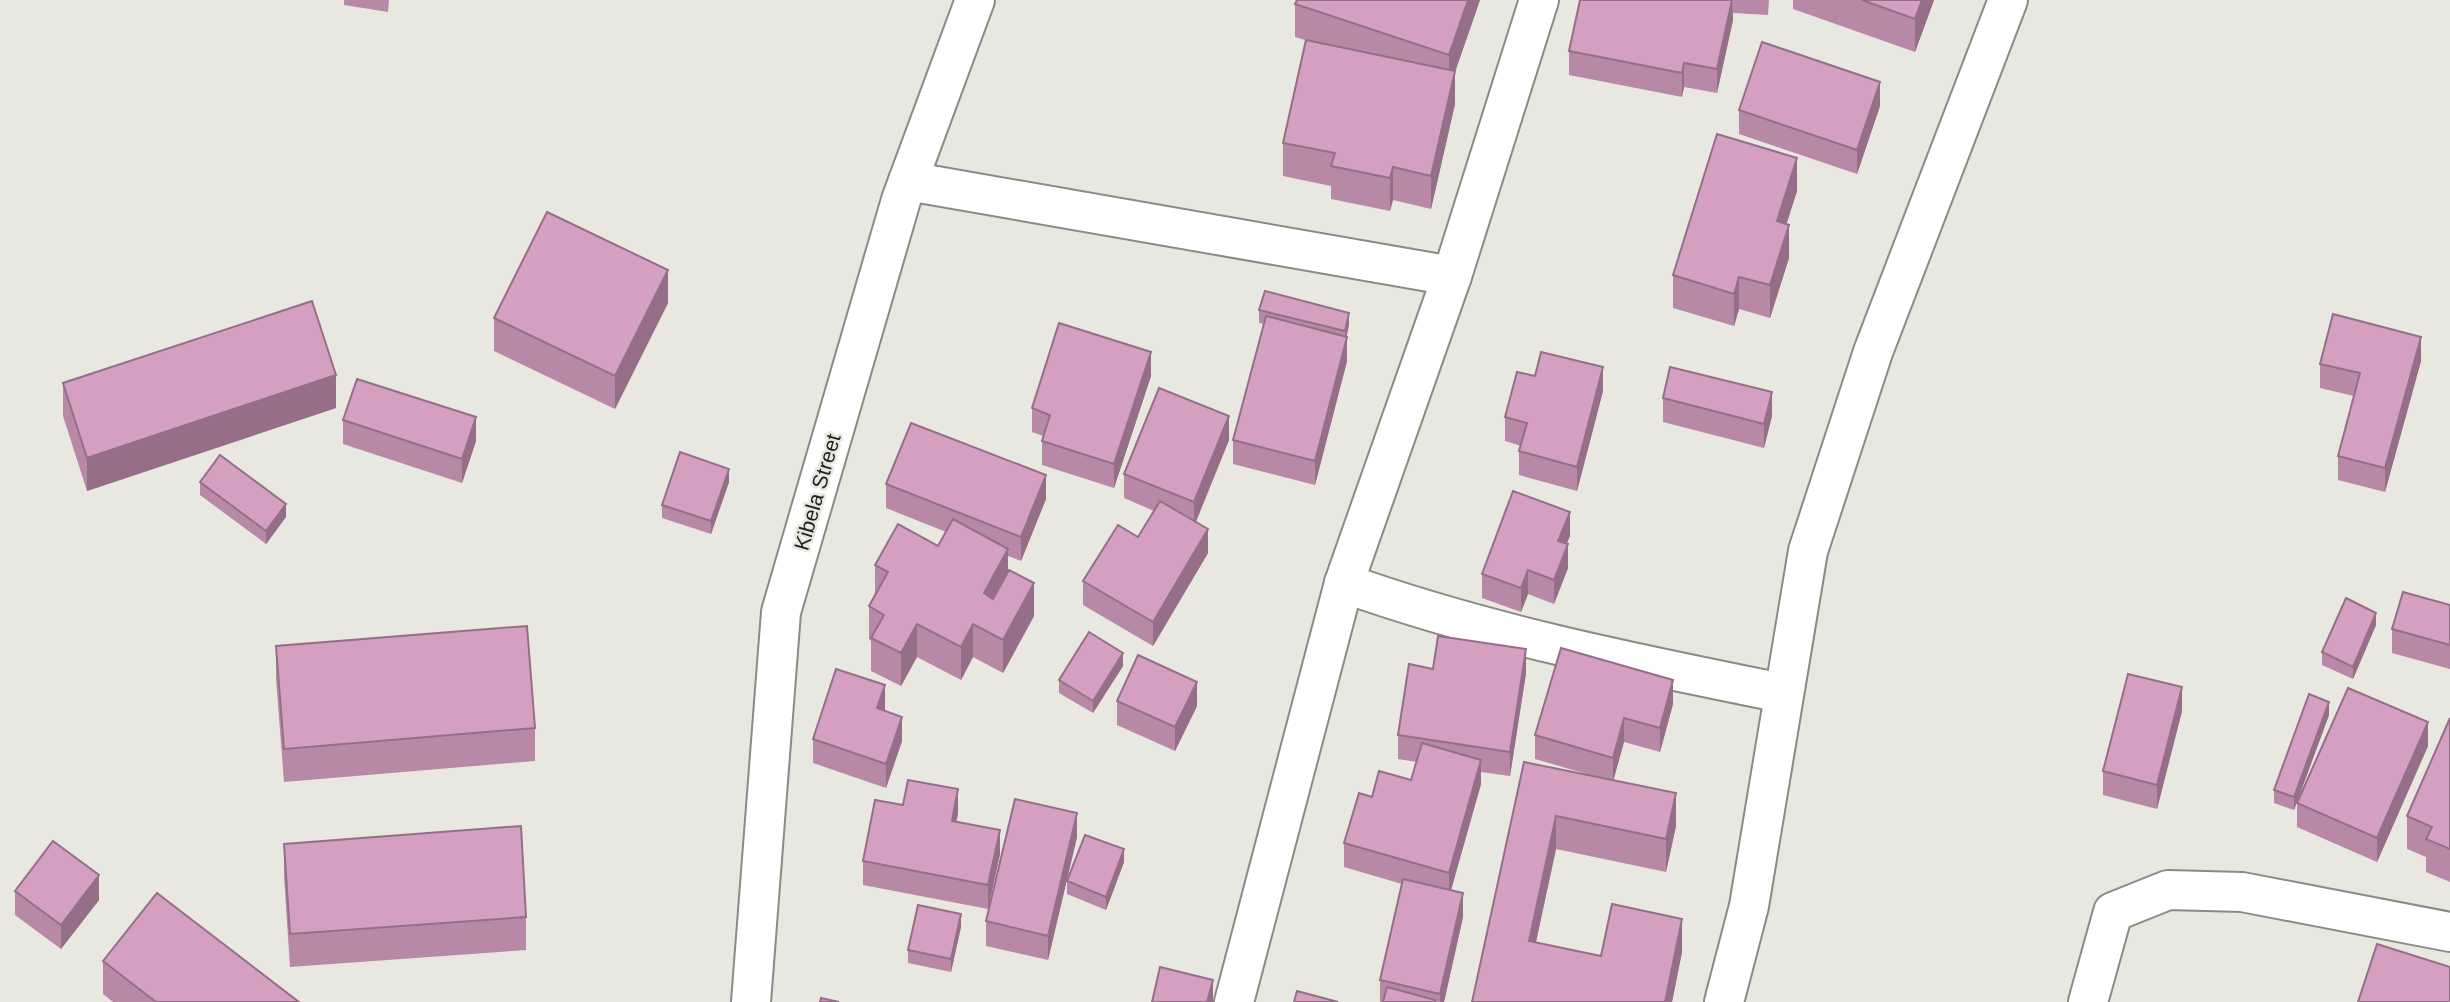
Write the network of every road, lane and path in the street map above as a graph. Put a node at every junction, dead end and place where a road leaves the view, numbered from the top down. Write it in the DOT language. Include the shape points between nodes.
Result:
graph roads {
  1 [pos="975,0"];
  2 [pos="1539,0"];
  3 [pos="2008,0"];
  4 [pos="908,181"];
  5 [pos="1452,276"];
  6 [pos="1345,583"];
  7 [pos="1782,693"];
  8 [pos="2450,932"];
  9 [pos="751,1002"];
  10 [pos="1234,1002"];
  11 [pos="1724,1002"];
  12 [pos="2088,1002"];
  1 -- 4 [label="street, Kibela Street"];
  2 -- 5 [label="street"];
  3 -- 7 [label="street" via="1873,352 1808,551"];
  4 -- 5 [label="street"];
  4 -- 9 [label="street, Kibela Street" via="781,612"];
  5 -- 6 [label="street"];
  6 -- 7 [label="street" via="1417,609 1521,637"];
  6 -- 10 [label="street"];
  7 -- 11 [label="street" via="1749,906"];
  8 -- 12 [label="street" via="2242,892 2168,890 2113,912"];
}
